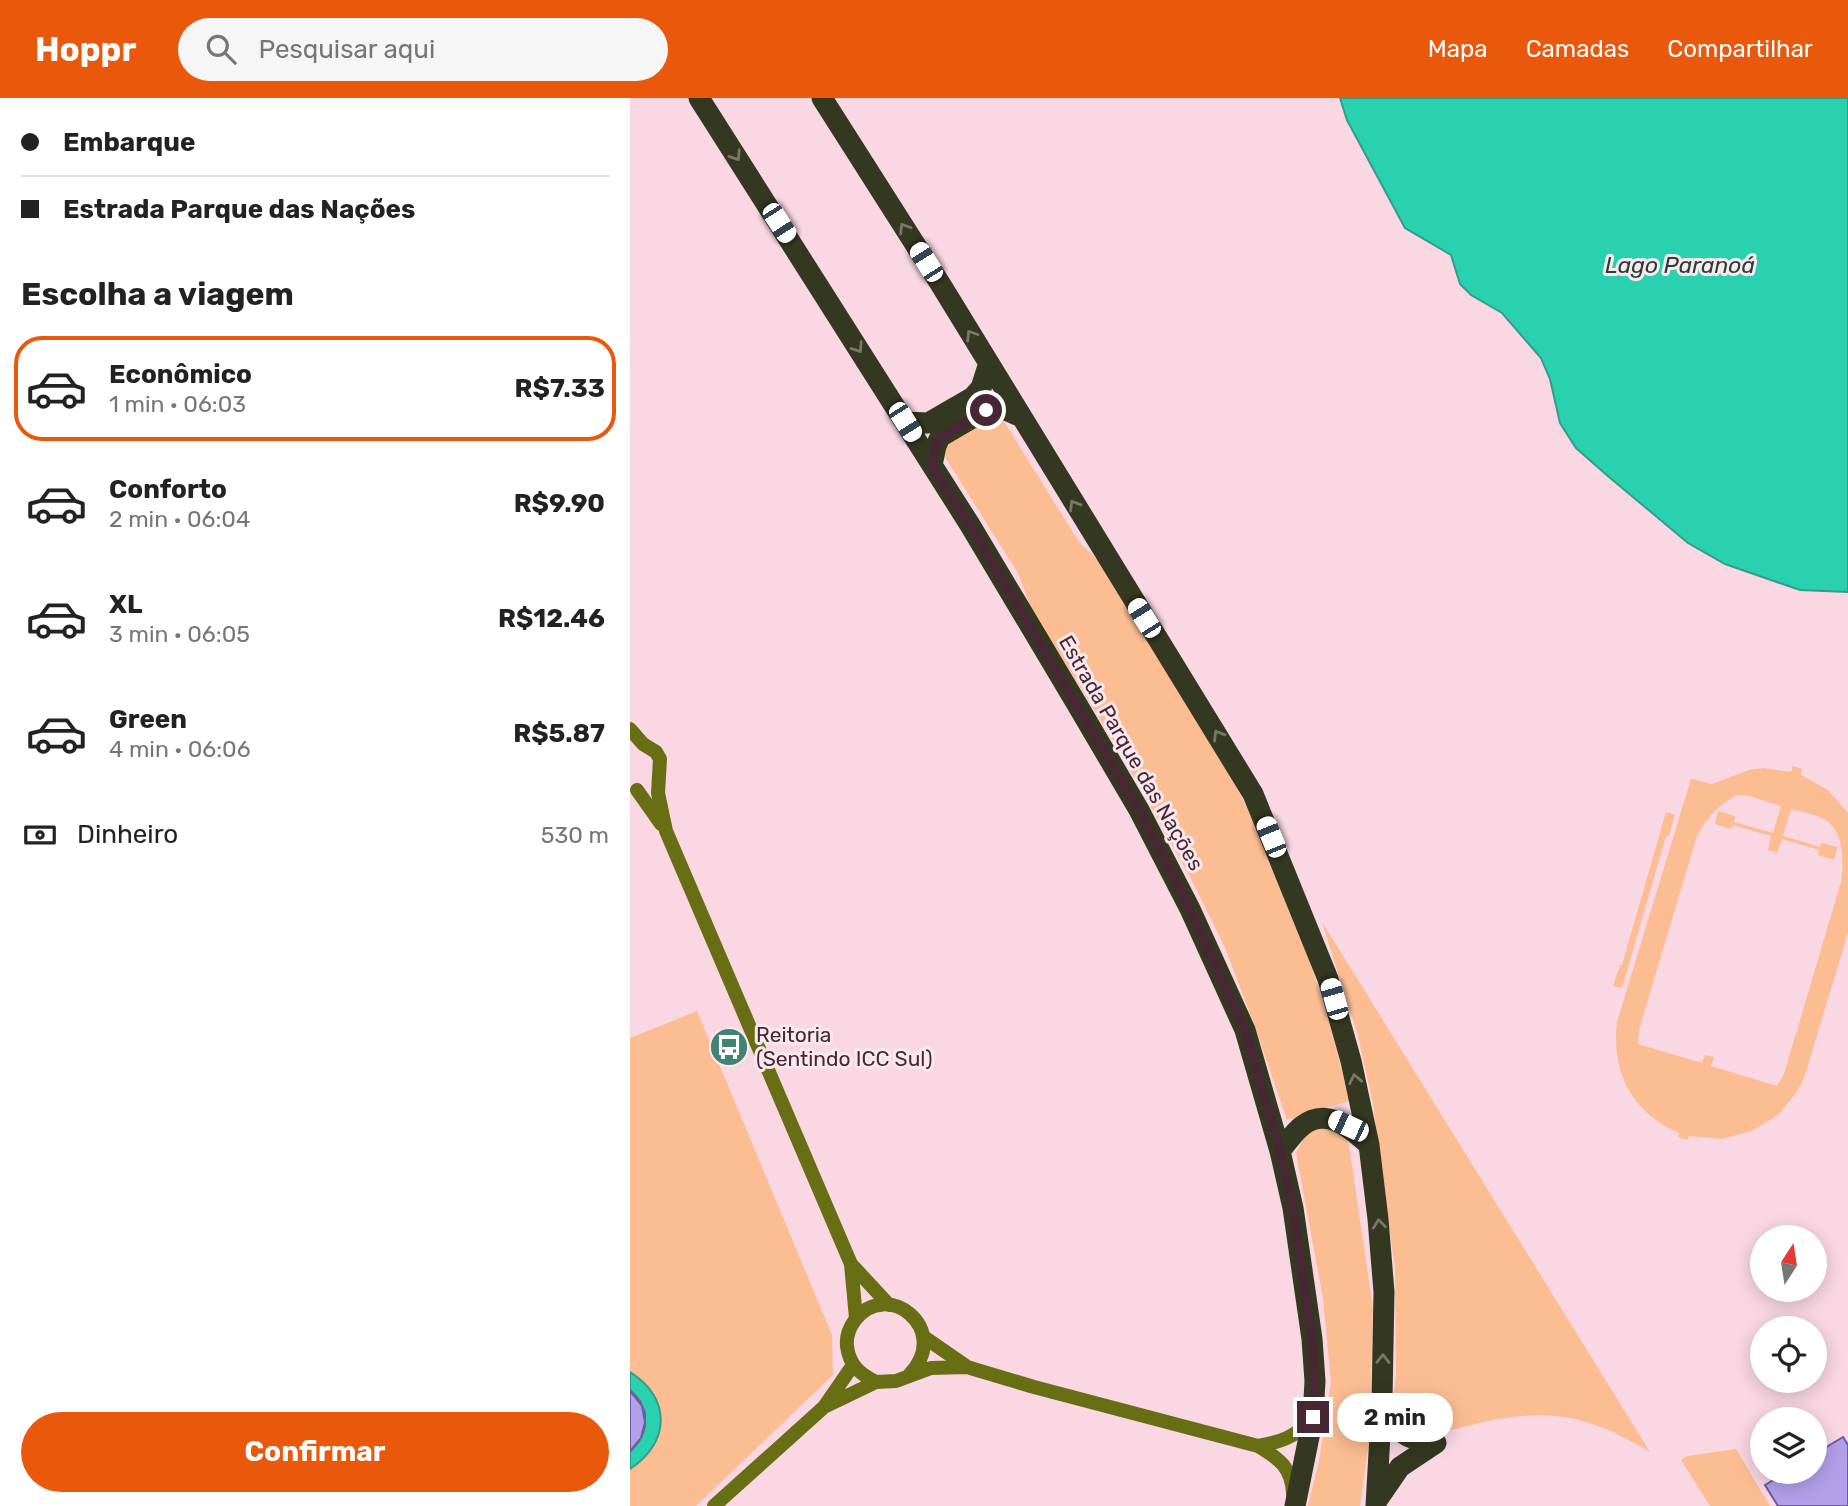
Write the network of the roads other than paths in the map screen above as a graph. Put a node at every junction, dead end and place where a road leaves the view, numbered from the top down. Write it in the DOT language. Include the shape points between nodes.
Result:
graph roads {
  1 [pos="699,98"];
  2 [pos="822,98"];
  3 [pos="989,363"];
  4 [pos="1019,416"];
  5 [pos="905,422"];
  6 [pos="932,466"];
  7 [pos="630,729"];
  8 [pos="636,744"];
  9 [pos="658,778"];
  10 [pos="634,789"];
  11 [pos="666,831"];
  12 [pos="1369,1145"];
  13 [pos="1280,1151"];
  14 [pos="851,1264"];
  15 [pos="889,1305"];
  16 [pos="856,1318"];
  17 [pos="924,1337"];
  18 [pos="853,1365"];
  19 [pos="967,1367"];
  20 [pos="909,1375"];
  21 [pos="876,1382"];
  22 [pos="1382,1398"];
  23 [pos="824,1407"];
  24 [pos="1313,1417"];
  25 [pos="1258,1446"];
  26 [pos="1377,1503"];
  27 [pos="714,1506"];
  28 [pos="1294,1506"];
  1 -- 5 [label="highway, Estrada Parque das Nações, one-way"];
  3 -- 2 [label="highway, one-way"];
  3 -- 4 [label="highway"];
  3 -- 5 [label="highway" via="973,397 928,423"];
  4 -- 6 [label="highway" via="1001,408 986,410 940,438"];
  12 -- 4 [label="highway, one-way" via="1328,979 1253,794"];
  5 -- 6 [label="highway, Estrada Parque das Nações"];
  6 -- 13 [label="highway, Estrada Parque das Nações" via="1132,798 1190,909 1245,1030"];
  7 -- 8 [label="street"];
  8 -- 9 [label="street" via="653,748 660,759"];
  9 -- 10 [label="street" via="650,786"];
  9 -- 11 [label="street"];
  10 -- 11 [label="street"];
  11 -- 14 [label="street"];
  12 -- 13 [label="highway" via="1348,1126 1318,1118 1302,1125"];
  22 -- 12 [label="highway, one-way" via="1382,1259"];
  13 -- 24 [label="highway, Estrada Parque das Nações" via="1308,1302 1315,1381"];
  14 -- 15 [label="street"];
  14 -- 16 [label="street"];
  15 -- 16 [label="street" via="866,1310"];
  15 -- 17 [label="street" via="912,1315"];
  16 -- 18 [label="street" via="847,1341"];
  17 -- 19 [label="street"];
  17 -- 20 [label="street" via="919,1365"];
  18 -- 21 [label="street"];
  18 -- 23 [label="street"];
  19 -- 20 [label="street" via="931,1368"];
  19 -- 25 [label="street"];
  20 -- 21 [label="street"];
  21 -- 23 [label="street"];
  22 -- 26 [label="highway"];
  22 -- 26 [label="highway" via="1402,1434 1436,1443 1400,1467"];
  23 -- 27 [label="street"];
  24 -- 25 [label="street" via="1284,1441"];
  24 -- 28 [label="highway, Estrada Parque das Nações"];
  25 -- 28 [label="street" via="1285,1464"];
}
